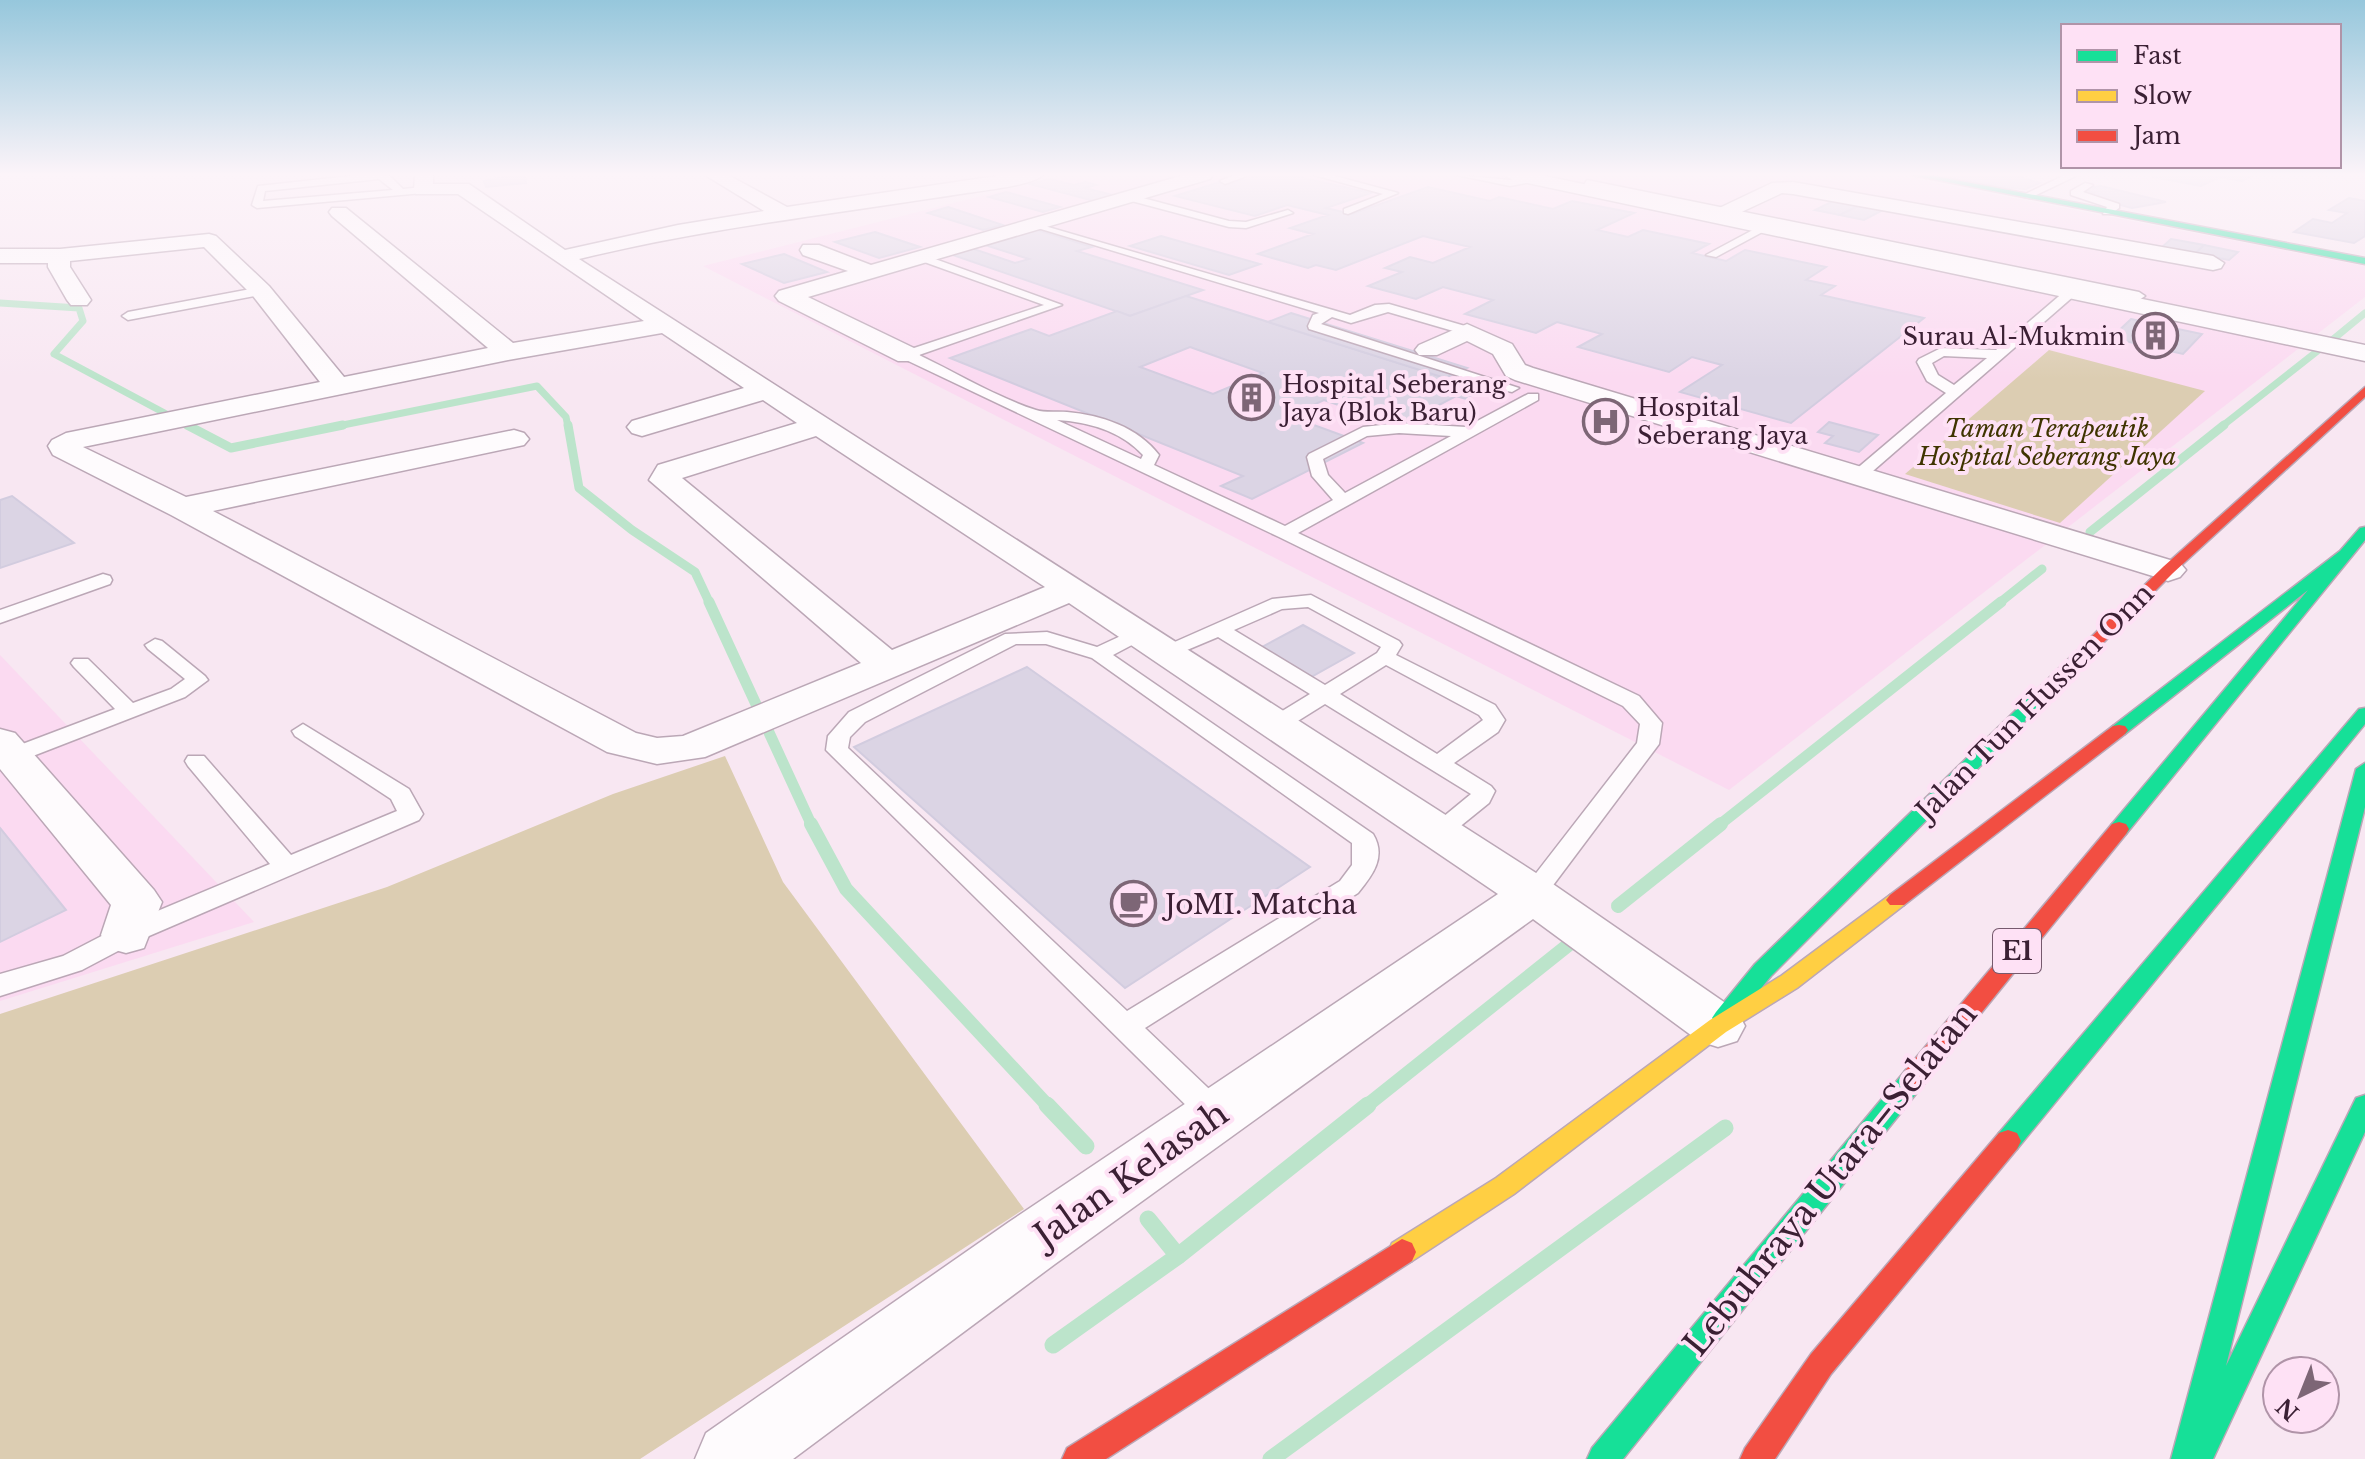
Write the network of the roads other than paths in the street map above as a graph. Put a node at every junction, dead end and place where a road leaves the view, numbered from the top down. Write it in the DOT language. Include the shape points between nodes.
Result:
graph roads {
  1 [pos="180,243"];
  2 [pos="212,243"];
  3 [pos="377,243"];
  4 [pos="541,243"];
  5 [pos="617,243"];
  6 [pos="968,243"];
  7 [pos="1098,243"];
  8 [pos="1734,243"];
  9 [pos="1846,243"];
  10 [pos="1861,243"];
  11 [pos="2101,243"];
  12 [pos="2271,243"];
  13 [pos="811,250"];
  14 [pos="1712,255"];
  15 [pos="0,256"];
  16 [pos="60,256"];
  17 [pos="561,257"];
  18 [pos="920,257"];
  19 [pos="2365,261"];
  20 [pos="2213,263"];
  21 [pos="870,272"];
  22 [pos="2071,287"];
  23 [pos="261,291"];
  24 [pos="2139,296"];
  25 [pos="79,300"];
  26 [pos="1331,313"];
  27 [pos="128,316"];
  28 [pos="1351,319"];
  29 [pos="667,325"];
  30 [pos="1467,331"];
  31 [pos="1428,350"];
  32 [pos="508,352"];
  33 [pos="2365,353"];
  34 [pos="1999,354"];
  35 [pos="907,355"];
  36 [pos="337,386"];
  37 [pos="768,390"];
  38 [pos="2365,391"];
  39 [pos="1955,392"];
  40 [pos="1522,393"];
  41 [pos="1644,420"];
  42 [pos="821,425"];
  43 [pos="642,427"];
  44 [pos="1469,432"];
  45 [pos="514,439"];
  46 [pos="1851,482"];
  47 [pos="1343,501"];
  48 [pos="182,508"];
  49 [pos="2365,531"];
  50 [pos="1285,533"];
  51 [pos="2343,555"];
  52 [pos="103,580"];
  53 [pos="2159,580"];
  54 [pos="1072,589"];
  55 [pos="0,617"];
  56 [pos="1219,629"];
  57 [pos="1154,643"];
  58 [pos="155,645"];
  59 [pos="1099,654"];
  60 [pos="1385,657"];
  61 [pos="81,663"];
  62 [pos="886,664"];
  63 [pos="1326,694"];
  64 [pos="129,711"];
  65 [pos="2365,713"];
  66 [pos="1277,724"];
  67 [pos="303,731"];
  68 [pos="6,749"];
  69 [pos="196,761"];
  70 [pos="1438,764"];
  71 [pos="2365,769"];
  72 [pos="1438,831"];
  73 [pos="287,867"];
  74 [pos="1533,894"];
  75 [pos="126,935"];
  76 [pos="0,985"];
  77 [pos="1126,1026"];
  78 [pos="1718,1026"];
  79 [pos="2365,1105"];
  80 [pos="1216,1115"];
  81 [pos="732,1459"];
  82 [pos="1078,1459"];
  83 [pos="1603,1459"];
  84 [pos="1756,1459"];
  85 [pos="2187,1459"];
  86 [pos="2197,1459"];
  1 -- 16 [label="street"];
  2 -- 23 [label="street"];
  3 -- 32 [label="street"];
  4 -- 17 [label="street"];
  5 -- 17 [label="street"];
  6 -- 18 [label="street"];
  7 -- 26 [label="lane"];
  8 -- 14 [label="lane"];
  9 -- 22 [label="street"];
  10 -- 22 [label="lane"];
  11 -- 20 [label="street"];
  12 -- 19 [label="main road"];
  13 -- 21 [label="street"];
  15 -- 16 [label="street"];
  16 -- 25 [label="street" via="59,267"];
  17 -- 29 [label="street"];
  18 -- 21 [label="street"];
  18 -- 35 [label="lane" via="1056,305"];
  21 -- 35 [label="street" via="787,296"];
  22 -- 24 [label="lane"];
  22 -- 33 [label="street"];
  22 -- 34 [label="lane"];
  23 -- 27 [label="lane"];
  23 -- 36 [label="street"];
  26 -- 28 [label="lane"];
  26 -- 40 [label="lane" via="1314,326"];
  28 -- 30 [label="lane" via="1389,308"];
  28 -- 31 [label="lane" via="1348,327"];
  29 -- 32 [label="street"];
  29 -- 37 [label="street"];
  30 -- 31 [label="street"];
  30 -- 41 [label="street" via="1503,349 1515,370"];
  31 -- 40 [label="street" via="1496,374"];
  32 -- 36 [label="street"];
  34 -- 39 [label="lane"];
  34 -- 39 [label="lane" via="1941,352 1924,362 1932,378"];
  35 -- 50 [label="lane"];
  36 -- 48 [label="street" via="76,439 63,446"];
  37 -- 42 [label="street"];
  37 -- 43 [label="street"];
  38 -- 53 [label="main road, Jalan Tun Hussen Onn"];
  39 -- 46 [label="lane"];
  40 -- 41 [label="street"];
  40 -- 44 [label="lane"];
  41 -- 46 [label="street"];
  42 -- 54 [label="street"];
  42 -- 62 [label="street" via="669,472 665,480"];
  44 -- 47 [label="lane"];
  44 -- 47 [label="lane" via="1363,432 1315,457 1320,476"];
  45 -- 48 [label="street"];
  46 -- 53 [label="street"];
  47 -- 50 [label="lane"];
  48 -- 62 [label="street" via="622,743 657,751 690,748"];
  49 -- 51 [label="main road, Lebuhraya Utara–Selatan / E1"];
  50 -- 74 [label="lane" via="1631,701 1651,723 1648,744"];
  51 -- 78 [label="main road" via="1789,982"];
  51 -- 83 [label="main road, Lebuhraya Utara–Selatan / E1"];
  52 -- 55 [label="lane"];
  53 -- 78 [label="main road, Jalan Tun Hussen Onn" via="1763,970"];
  54 -- 57 [label="street"];
  54 -- 62 [label="street"];
  56 -- 57 [label="lane"];
  56 -- 60 [label="lane" via="1279,603 1311,601 1387,639 1392,645"];
  56 -- 63 [label="lane"];
  57 -- 59 [label="lane"];
  57 -- 66 [label="street"];
  58 -- 64 [label="lane" via="198,680"];
  59 -- 77 [label="lane" via="1364,840 1365,867 1349,887"];
  59 -- 77 [label="lane" via="1047,638 1012,638 857,717 839,736 837,750"];
  60 -- 63 [label="lane"];
  60 -- 70 [label="lane" via="1487,710 1494,720"];
  61 -- 64 [label="lane"];
  63 -- 66 [label="lane"];
  63 -- 70 [label="lane"];
  64 -- 68 [label="lane"];
  65 -- 84 [label="main road" via="1821,1364"];
  66 -- 72 [label="street"];
  67 -- 73 [label="lane" via="401,794 411,814"];
  68 -- 75 [label="street" via="137,902"];
  69 -- 73 [label="lane"];
  70 -- 72 [label="lane" via="1483,791"];
  71 -- 85 [label="main road"];
  72 -- 74 [label="street"];
  73 -- 75 [label="lane"];
  74 -- 78 [label="street"];
  74 -- 80 [label="street, Jalan Kelasah"];
  75 -- 76 [label="lane" via="72,963"];
  77 -- 80 [label="lane"];
  78 -- 82 [label="main road" via="1505,1186"];
  79 -- 86 [label="main road"];
  80 -- 81 [label="street, Jalan Kelasah"];
}
